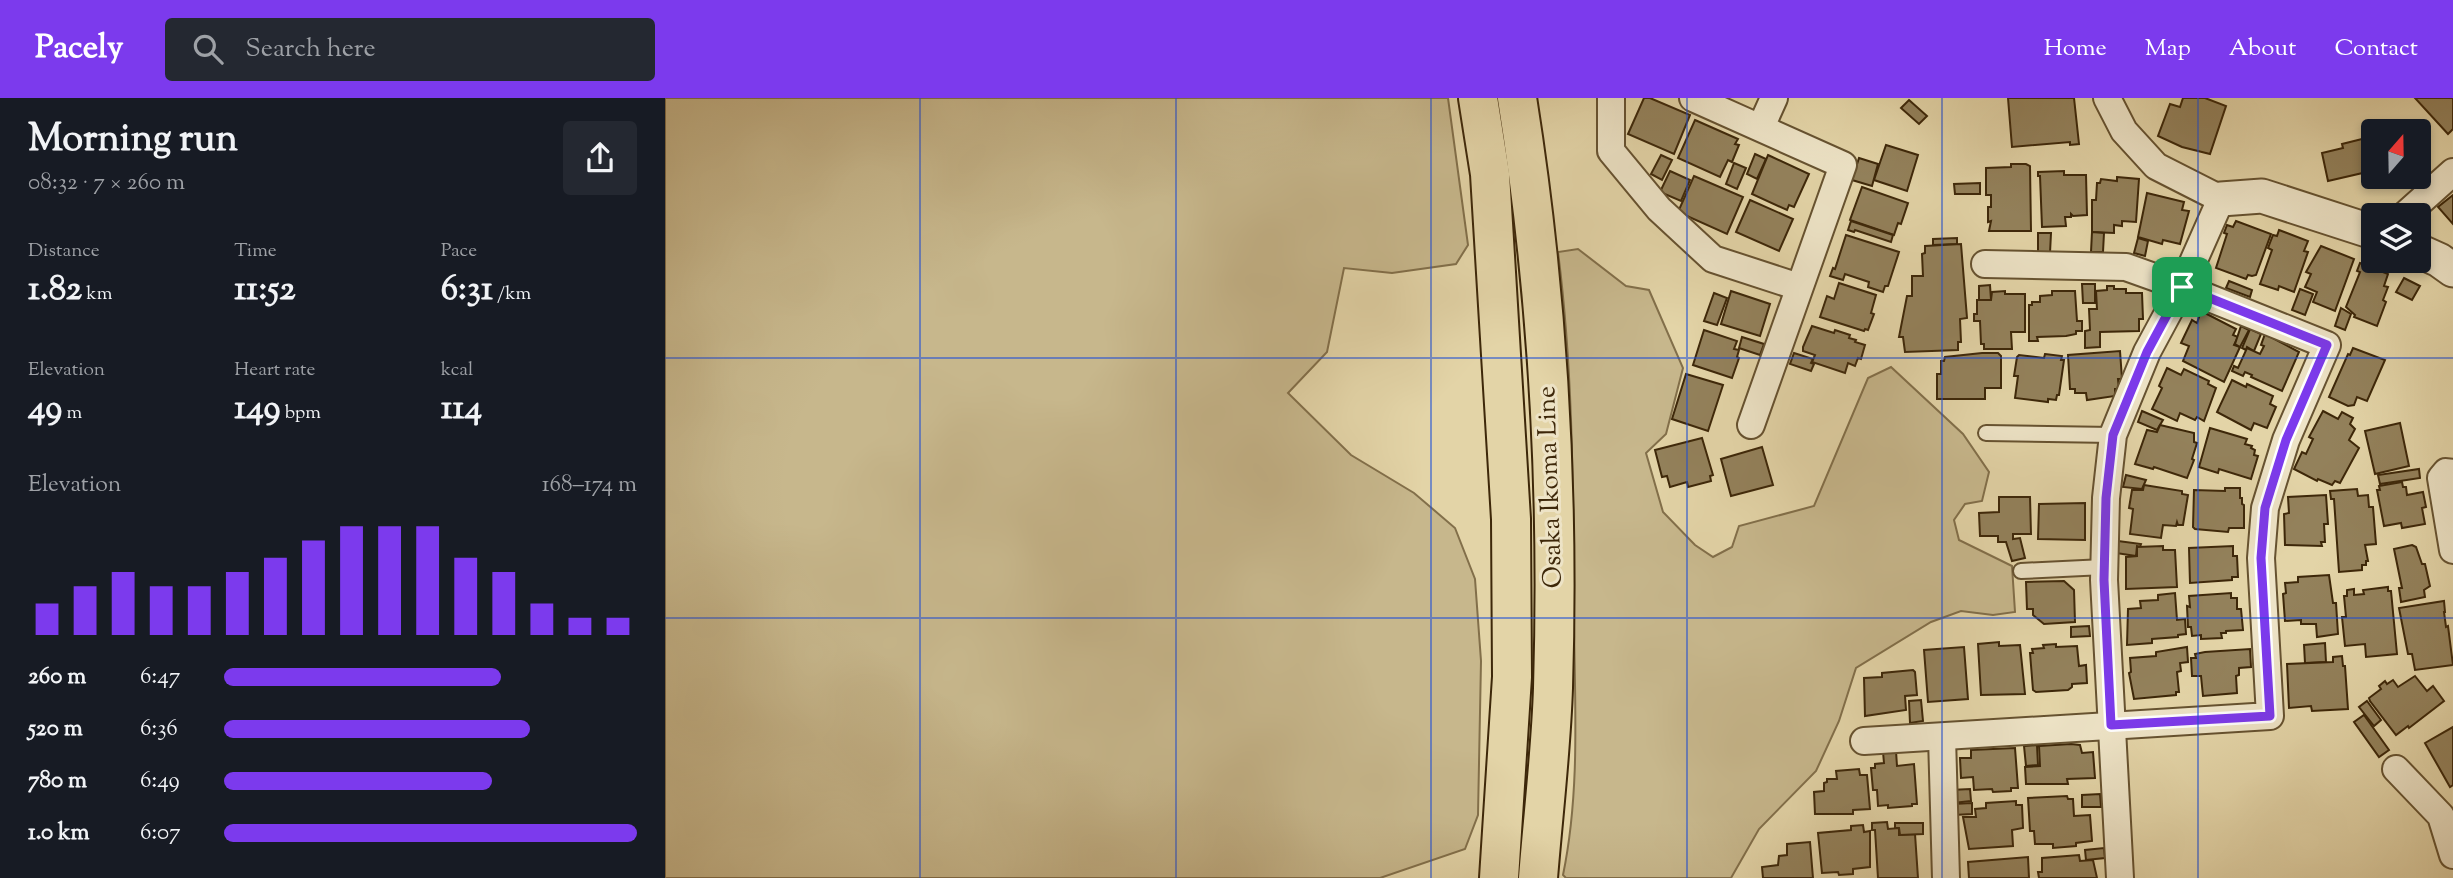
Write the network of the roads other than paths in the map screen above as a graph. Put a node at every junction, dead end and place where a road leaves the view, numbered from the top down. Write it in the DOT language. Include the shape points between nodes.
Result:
graph roads {
  1 [pos="1478,98"];
  2 [pos="1517,98"];
  3 [pos="1611,98"];
  4 [pos="1693,98"];
  5 [pos="1774,98"];
  6 [pos="2107,98"];
  7 [pos="1761,127"];
  8 [pos="2453,172"];
  9 [pos="2221,199"];
  10 [pos="2418,203"];
  11 [pos="2361,228"];
  12 [pos="2431,256"];
  13 [pos="1985,264"];
  14 [pos="2453,270"];
  15 [pos="2182,287"];
  16 [pos="1799,288"];
  17 [pos="1751,425"];
  18 [pos="1986,433"];
  19 [pos="2113,435"];
  20 [pos="2453,473"];
  21 [pos="2453,550"];
  22 [pos="2104,568"];
  23 [pos="2021,571"];
  24 [pos="2111,725"];
  25 [pos="1942,737"];
  26 [pos="1864,741"];
  27 [pos="2396,769"];
  28 [pos="2453,855"];
  29 [pos="1499,878"];
  30 [pos="1538,878"];
  31 [pos="1946,878"];
  32 [pos="2120,878"];
  1 -- 29 [label="main road, Osaka Ikoma Line" via="1490,174 1511,519 1512,677"];
  2 -- 30 [label="main road, Osaka Ikoma Line" via="1530,178 1548,362 1556,527 1553,692"];
  3 -- 16 [label="street" via="1611,151 1659,209 1713,259"];
  4 -- 7 [label="street"];
  5 -- 7 [label="street"];
  6 -- 9 [label="street" via="2124,131 2156,166"];
  7 -- 16 [label="street" via="1843,165"];
  8 -- 10 [label="street"];
  9 -- 11 [label="street" via="2262,196"];
  9 -- 15 [label="street"];
  12 -- 14 [label="street"];
  13 -- 15 [label="street" via="2126,267"];
  15 -- 19 [label="street" via="2147,352"];
  15 -- 24 [label="street" via="2327,345 2286,440 2265,508 2261,558 2270,716"];
  16 -- 17 [label="street"];
  18 -- 19 [label="lane"];
  19 -- 22 [label="street"];
  20 -- 21 [label="street" via="2446,472 2441,478"];
  22 -- 23 [label="lane"];
  22 -- 24 [label="street"];
  24 -- 25 [label="street"];
  24 -- 32 [label="street"];
  25 -- 26 [label="street"];
  25 -- 31 [label="street"];
  27 -- 28 [label="street" via="2441,816"];
}
